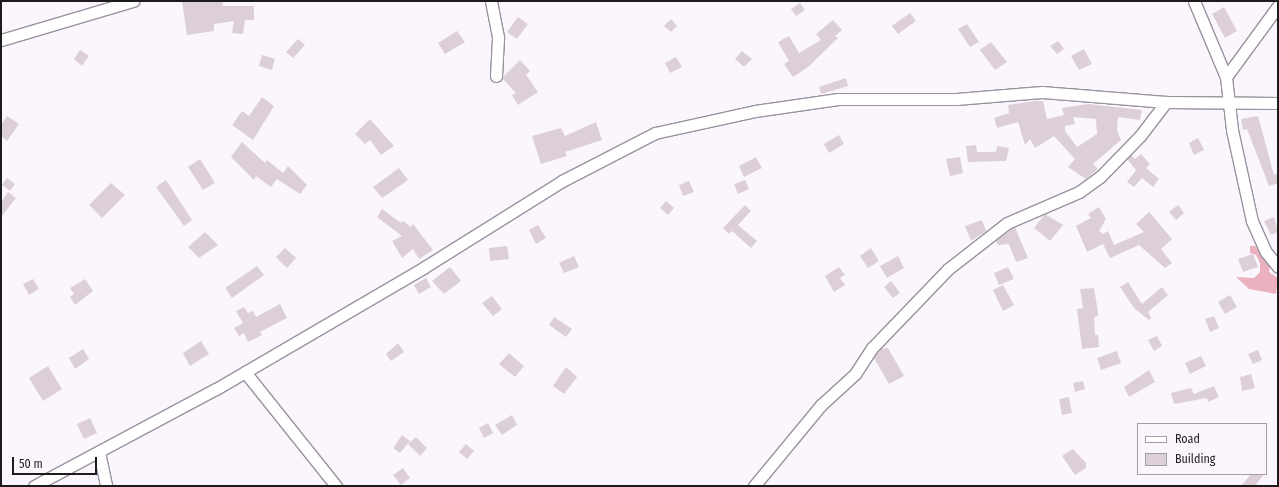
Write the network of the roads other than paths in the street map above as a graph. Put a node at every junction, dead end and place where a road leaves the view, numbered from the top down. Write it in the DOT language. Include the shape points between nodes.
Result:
graph roads {
  1 [pos="133,1"];
  2 [pos="490,1"];
  3 [pos="1194,1"];
  4 [pos="1278,6"];
  5 [pos="1,40"];
  6 [pos="496,76"];
  7 [pos="1226,77"];
  8 [pos="1166,102"];
  9 [pos="1278,103"];
  10 [pos="1229,104"];
  11 [pos="1278,267"];
  12 [pos="245,372"];
  13 [pos="99,452"];
  14 [pos="34,486"];
  15 [pos="106,486"];
  16 [pos="336,486"];
  17 [pos="754,486"];
  1 -- 5 [label="street"];
  2 -- 6 [label="street" via="498,38"];
  3 -- 7 [label="street"];
  4 -- 7 [label="street"];
  7 -- 10 [label="street"];
  8 -- 10 [label="street"];
  8 -- 12 [label="street" via="1042,92 956,99 838,99 684,124 631,143 562,181 423,268"];
  8 -- 17 [label="street" via="1140,136 1100,177 1069,197 1007,223 948,269 872,348 860,368 821,405"];
  9 -- 10 [label="street"];
  10 -- 11 [label="street" via="1252,221 1266,252"];
  12 -- 13 [label="street"];
  12 -- 16 [label="street"];
  13 -- 14 [label="street"];
  13 -- 15 [label="street"];
}
